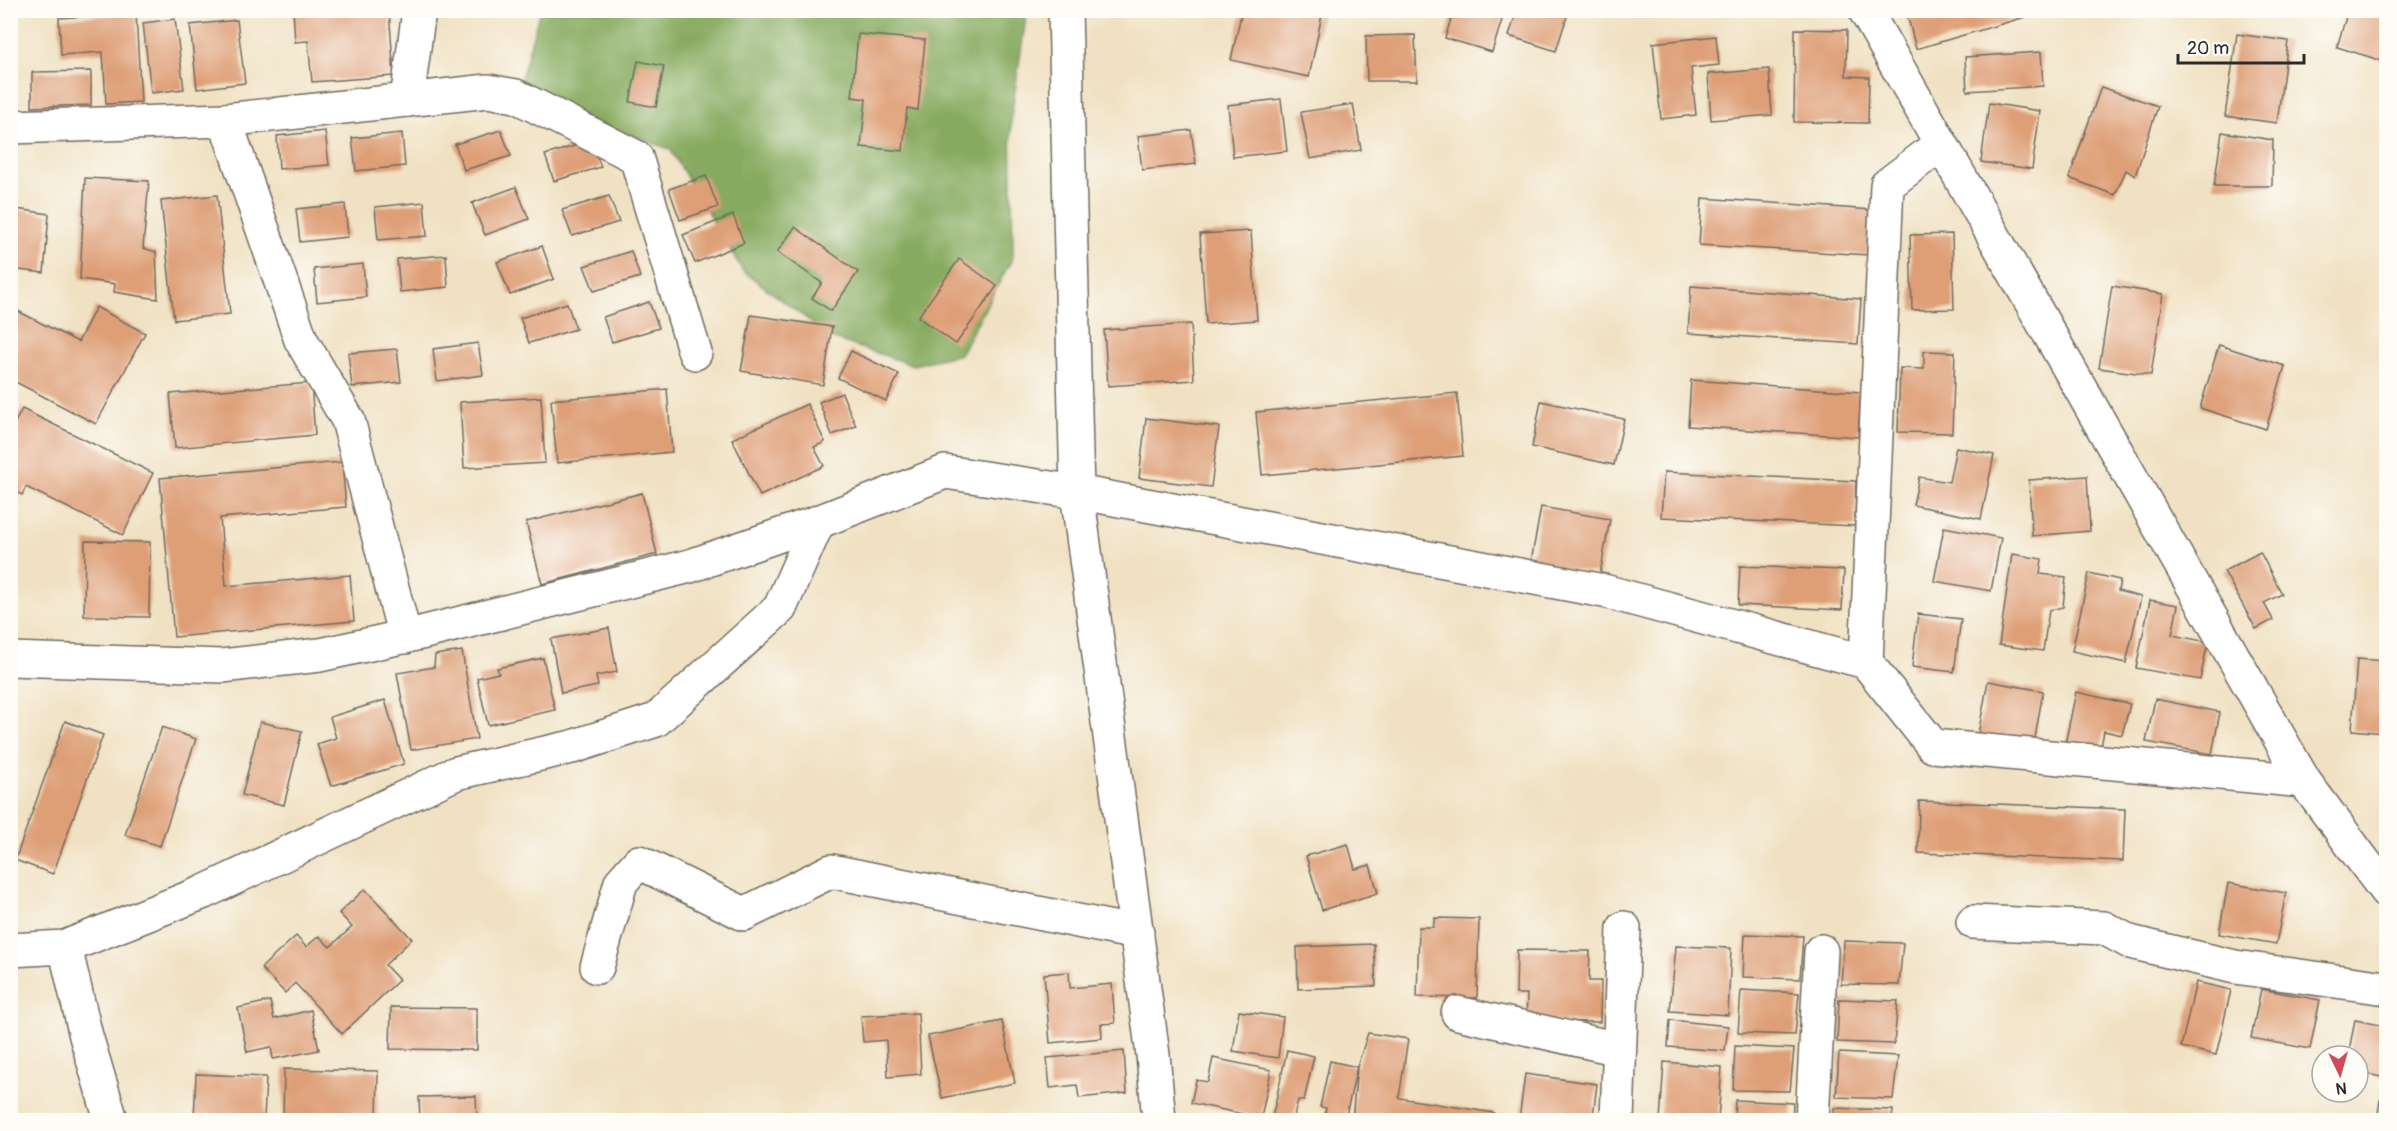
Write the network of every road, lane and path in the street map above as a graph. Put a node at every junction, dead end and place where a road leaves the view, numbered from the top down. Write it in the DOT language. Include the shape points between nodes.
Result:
graph roads {
  1 [pos="419,10"];
  2 [pos="1065,10"];
  3 [pos="1865,10"];
  4 [pos="407,100"];
  5 [pos="225,120"];
  6 [pos="10,128"];
  7 [pos="1941,144"];
  8 [pos="695,353"];
  9 [pos="1077,492"];
  10 [pos="818,522"];
  11 [pos="405,637"];
  12 [pos="10,659"];
  13 [pos="1866,662"];
  14 [pos="2304,781"];
  15 [pos="2386,891"];
  16 [pos="1973,922"];
  17 [pos="1624,928"];
  18 [pos="1137,933"];
  19 [pos="65,947"];
  20 [pos="10,950"];
  21 [pos="1821,951"];
  22 [pos="597,967"];
  23 [pos="2386,988"];
  24 [pos="1458,1013"];
  25 [pos="1619,1049"];
  26 [pos="111,1120"];
  27 [pos="1159,1120"];
  28 [pos="1617,1120"];
  29 [pos="1812,1120"];
  1 -- 4 [label="street"];
  2 -- 9 [label="street"];
  3 -- 7 [label="street"];
  4 -- 5 [label="street"];
  4 -- 8 [label="street" via="488,91 516,96 636,157"];
  5 -- 6 [label="street"];
  5 -- 11 [label="street" via="301,340 348,420"];
  7 -- 13 [label="street" via="1887,185"];
  7 -- 14 [label="street"];
  9 -- 10 [label="street" via="945,472"];
  9 -- 13 [label="street" via="1604,591"];
  9 -- 18 [label="street"];
  10 -- 11 [label="street" via="690,566"];
  10 -- 19 [label="street" via="780,608 656,720 572,747 456,773 204,892"];
  11 -- 12 [label="street" via="320,655 222,666"];
  13 -- 14 [label="street" via="1933,746"];
  14 -- 15 [label="street"];
  16 -- 23 [label="street" via="2104,928 2130,942 2235,967"];
  17 -- 25 [label="street"];
  18 -- 22 [label="street" via="831,871 744,914 639,862 621,882"];
  18 -- 27 [label="street"];
  19 -- 20 [label="street"];
  19 -- 26 [label="street"];
  21 -- 29 [label="street"];
  24 -- 25 [label="street"];
  25 -- 28 [label="street"];
}
